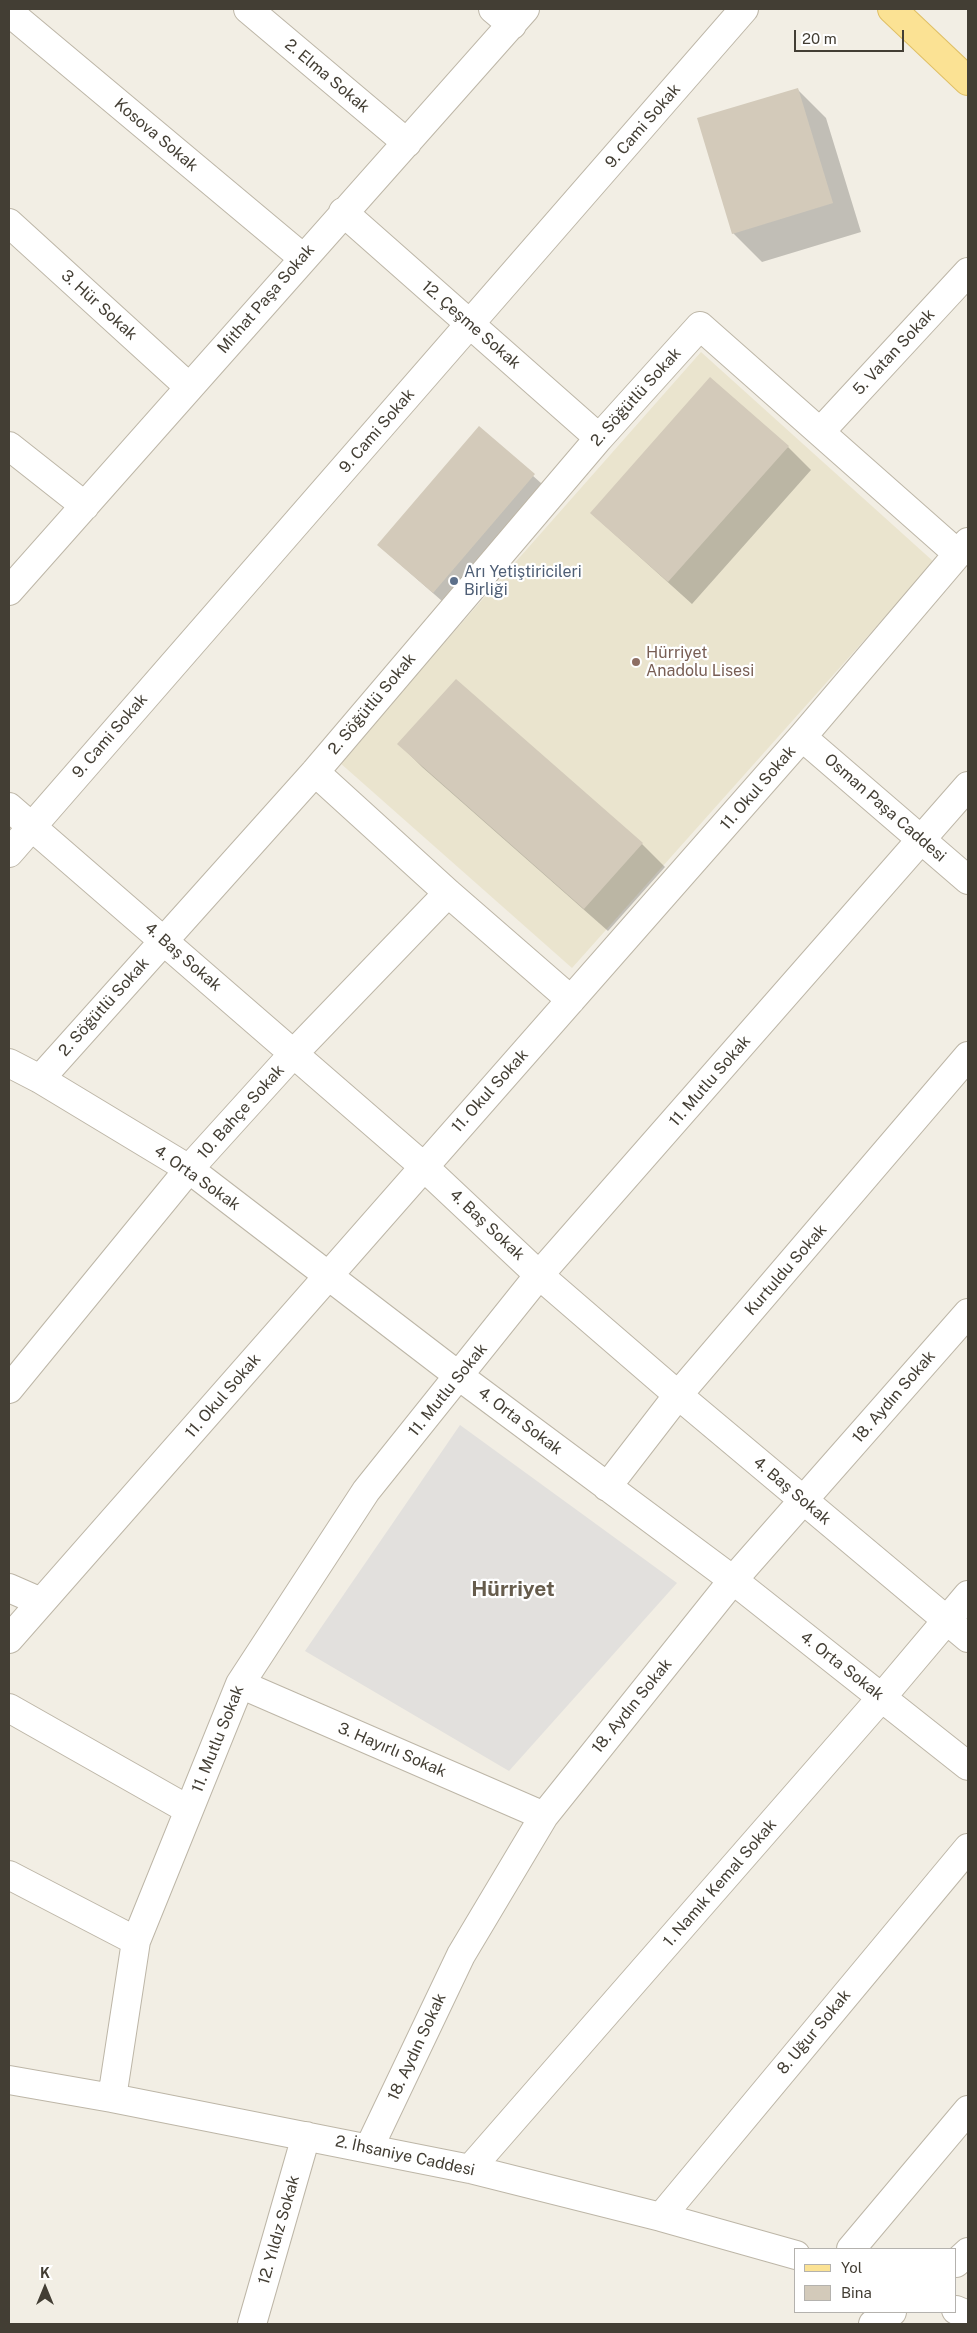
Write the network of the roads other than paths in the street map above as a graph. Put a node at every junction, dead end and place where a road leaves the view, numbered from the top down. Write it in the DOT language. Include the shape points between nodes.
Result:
graph roads {
  1 [pos="248,9"];
  2 [pos="744,9"];
  3 [pos="892,9"];
  4 [pos="510,14"];
  5 [pos="18,17"];
  6 [pos="968,81"];
  7 [pos="407,143"];
  8 [pos="343,212"];
  9 [pos="9,223"];
  10 [pos="302,258"];
  11 [pos="968,272"];
  12 [pos="470,325"];
  13 [pos="189,387"];
  14 [pos="821,431"];
  15 [pos="598,438"];
  16 [pos="9,446"];
  17 [pos="84,506"];
  18 [pos="963,548"];
  19 [pos="9,591"];
  20 [pos="802,737"];
  21 [pos="315,772"];
  22 [pos="968,786"];
  23 [pos="9,807"];
  24 [pos="31,826"];
  25 [pos="922,839"];
  26 [pos="9,853"];
  27 [pos="968,880"];
  28 [pos="448,893"];
  29 [pos="163,940"];
  30 [pos="571,1000"];
  31 [pos="294,1053"];
  32 [pos="968,1056"];
  33 [pos="9,1063"];
  34 [pos="40,1079"];
  35 [pos="423,1166"];
  36 [pos="189,1169"];
  37 [pos="539,1274"];
  38 [pos="329,1275"];
  39 [pos="968,1313"];
  40 [pos="460,1376"];
  41 [pos="9,1389"];
  42 [pos="678,1395"];
  43 [pos="608,1487"];
  44 [pos="802,1501"];
  45 [pos="733,1580"];
  46 [pos="9,1588"];
  47 [pos="968,1595"];
  48 [pos="41,1602"];
  49 [pos="947,1620"];
  50 [pos="968,1638"];
  51 [pos="9,1639"];
  52 [pos="240,1684"];
  53 [pos="882,1697"];
  54 [pos="9,1708"];
  55 [pos="968,1766"];
  56 [pos="189,1810"];
  57 [pos="544,1816"];
  58 [pos="968,1848"];
  59 [pos="9,1875"];
  60 [pos="136,1941"];
  61 [pos="9,2080"];
  62 [pos="112,2098"];
  63 [pos="968,2110"];
  64 [pos="306,2136"];
  65 [pos="369,2148"];
  66 [pos="470,2169"];
  67 [pos="660,2217"];
  68 [pos="851,2248"];
  69 [pos="968,2252"];
  70 [pos="794,2254"];
  71 [pos="957,2262"];
  72 [pos="890,2313"];
  73 [pos="252,2324"];
  74 [pos="873,2324"];
  1 -- 7 [label="street, 2. Elma Sokak"];
  2 -- 12 [label="street, 9. Cami Sokak"];
  3 -- 6 [label="main road"];
  4 -- 7 [label="street, Mithat Paşa Sokak"];
  5 -- 10 [label="street, Kosova Sokak"];
  7 -- 8 [label="street, Mithat Paşa Sokak"];
  8 -- 10 [label="street, Mithat Paşa Sokak"];
  8 -- 12 [label="street, 12. Çeşme Sokak"];
  9 -- 13 [label="street, 3. Hür Sokak"];
  10 -- 13 [label="street, Mithat Paşa Sokak"];
  11 -- 14 [label="street, 5. Vatan Sokak"];
  12 -- 15 [label="street, 12. Çeşme Sokak"];
  12 -- 24 [label="street, 9. Cami Sokak"];
  13 -- 17 [label="street, Mithat Paşa Sokak"];
  14 -- 15 [label="street, 2. Söğütlü Sokak" via="700,326"];
  14 -- 18 [label="street"];
  15 -- 21 [label="street, 2. Söğütlü Sokak"];
  16 -- 17 [label="street"];
  17 -- 19 [label="street, Mithat Paşa Sokak"];
  18 -- 20 [label="street, 11. Okul Sokak"];
  20 -- 25 [label="street, Osman Paşa Caddesi"];
  20 -- 30 [label="street, 11. Okul Sokak"];
  21 -- 28 [label="street"];
  21 -- 29 [label="street, 2. Söğütlü Sokak"];
  22 -- 25 [label="street, 11. Mutlu Sokak"];
  23 -- 24 [label="street, 4. Baş Sokak"];
  24 -- 26 [label="street, 9. Cami Sokak"];
  24 -- 29 [label="street, 4. Baş Sokak"];
  25 -- 27 [label="street, Osman Paşa Caddesi"];
  25 -- 37 [label="street, 11. Mutlu Sokak"];
  28 -- 30 [label="street"];
  28 -- 31 [label="street, 10. Bahçe Sokak"];
  29 -- 31 [label="street, 4. Baş Sokak"];
  29 -- 34 [label="street, 2. Söğütlü Sokak"];
  30 -- 35 [label="street, 11. Okul Sokak"];
  31 -- 35 [label="street, 4. Baş Sokak"];
  31 -- 36 [label="street, 10. Bahçe Sokak"];
  32 -- 42 [label="street, Kurtuldu Sokak"];
  33 -- 34 [label="street, 4. Orta Sokak"];
  34 -- 36 [label="street, 4. Orta Sokak"];
  35 -- 37 [label="street, 4. Baş Sokak"];
  35 -- 38 [label="street, 11. Okul Sokak"];
  36 -- 38 [label="street, 4. Orta Sokak"];
  36 -- 41 [label="street, 10. Bahçe Sokak"];
  37 -- 40 [label="street, 11. Mutlu Sokak"];
  37 -- 42 [label="street, 4. Baş Sokak"];
  38 -- 40 [label="street, 4. Orta Sokak"];
  38 -- 48 [label="street, 11. Okul Sokak"];
  39 -- 44 [label="street, 18. Aydın Sokak"];
  40 -- 43 [label="street, 4. Orta Sokak"];
  40 -- 52 [label="street, 11. Mutlu Sokak" via="366,1492"];
  42 -- 43 [label="street, Kurtuldu Sokak"];
  42 -- 44 [label="street, 4. Baş Sokak"];
  43 -- 45 [label="street, 4. Orta Sokak"];
  44 -- 45 [label="street, 18. Aydın Sokak"];
  44 -- 49 [label="street, 4. Baş Sokak"];
  45 -- 53 [label="street, 4. Orta Sokak"];
  45 -- 57 [label="street, 18. Aydın Sokak"];
  46 -- 48 [label="street"];
  47 -- 49 [label="street, 1. Namık Kemal Sokak"];
  48 -- 51 [label="street, 11. Okul Sokak"];
  49 -- 50 [label="street, 4. Baş Sokak"];
  49 -- 53 [label="street, 1. Namık Kemal Sokak"];
  52 -- 56 [label="street, 11. Mutlu Sokak"];
  52 -- 57 [label="street, 3. Hayırlı Sokak"];
  53 -- 55 [label="street, 4. Orta Sokak"];
  53 -- 66 [label="street, 1. Namık Kemal Sokak"];
  54 -- 56 [label="street"];
  56 -- 60 [label="street, 11. Mutlu Sokak"];
  57 -- 65 [label="street, 18. Aydın Sokak" via="461,1955"];
  58 -- 67 [label="street, 8. Uğur Sokak"];
  59 -- 60 [label="street"];
  60 -- 62 [label="street, 11. Mutlu Sokak"];
  61 -- 62 [label="street, 2. İhsaniye Caddesi"];
  62 -- 64 [label="street, 2. İhsaniye Caddesi"];
  63 -- 68 [label="street"];
  64 -- 65 [label="street, 2. İhsaniye Caddesi"];
  64 -- 73 [label="street, 12. Yıldız Sokak"];
  65 -- 66 [label="street, 2. İhsaniye Caddesi"];
  66 -- 67 [label="street, 2. İhsaniye Caddesi"];
  67 -- 70 [label="street, 2. İhsaniye Caddesi"];
  69 -- 71 [label="street"];
  72 -- 74 [label="street"];
}
